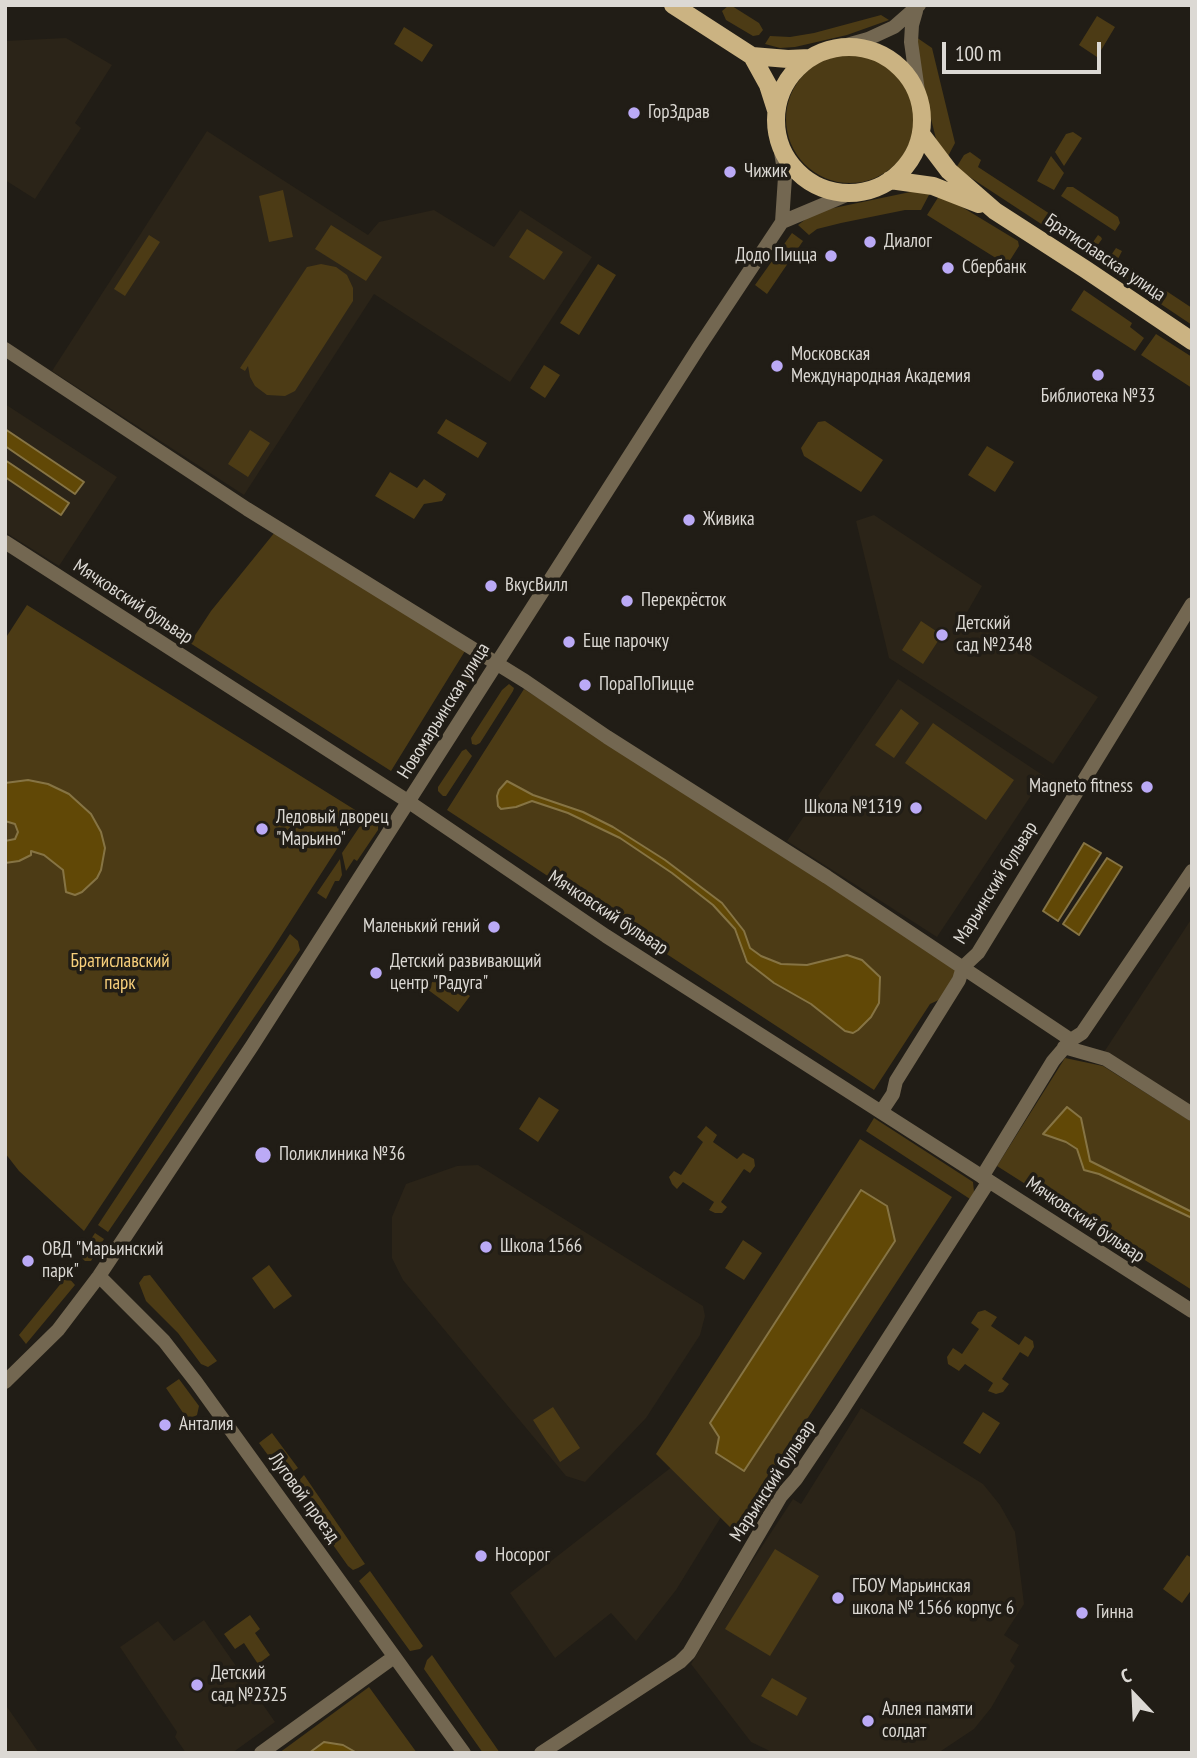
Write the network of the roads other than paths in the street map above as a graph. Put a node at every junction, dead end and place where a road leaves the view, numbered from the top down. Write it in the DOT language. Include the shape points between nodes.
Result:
graph roads {
  1 [pos="673,5"];
  2 [pos="918,7"];
  3 [pos="836,48"];
  4 [pos="752,57"];
  5 [pos="810,58"];
  6 [pos="919,98"];
  7 [pos="776,110"];
  8 [pos="921,134"];
  9 [pos="780,146"];
  10 [pos="890,180"];
  11 [pos="851,193"];
  12 [pos="995,211"];
  13 [pos="782,222"];
  14 [pos="1192,341"];
  15 [pos="5,349"];
  16 [pos="5,542"];
  17 [pos="1192,604"];
  18 [pos="496,664"];
  19 [pos="409,802"];
  20 [pos="1192,871"];
  21 [pos="963,967"];
  22 [pos="1068,1043"];
  23 [pos="881,1112"];
  24 [pos="1192,1114"];
  25 [pos="986,1179"];
  26 [pos="99,1276"];
  27 [pos="1192,1311"];
  28 [pos="5,1382"];
  29 [pos="394,1657"];
  30 [pos="261,1753"];
  31 [pos="464,1753"];
  32 [pos="541,1753"];
  1 -- 4 [label="main road"];
  2 -- 3 [label="street" via="900,24"];
  2 -- 6 [label="street" via="911,42"];
  3 -- 5 [label="main road"];
  3 -- 6 [label="main road" via="871,50 887,57 901,68"];
  4 -- 5 [label="main road"];
  4 -- 7 [label="main road"];
  5 -- 7 [label="main road" via="784,86"];
  6 -- 8 [label="main road"];
  7 -- 9 [label="main road"];
  8 -- 10 [label="main road, Братиславская улица" via="910,160"];
  8 -- 12 [label="main road, Братиславская улица" via="945,167"];
  9 -- 11 [label="main road" via="808,181"];
  9 -- 13 [label="street, Новомарьинская улица" via="785,177"];
  10 -- 11 [label="main road, Братиславская улица"];
  10 -- 12 [label="main road, Братиславская улица" via="933,186"];
  11 -- 13 [label="street"];
  12 -- 14 [label="main road, Братиславская улица"];
  13 -- 18 [label="street, Новомарьинская улица"];
  15 -- 18 [label="street" via="214,488"];
  16 -- 19 [label="street, Мячковский бульвар"];
  17 -- 21 [label="street, Марьинский бульвар" via="978,953"];
  18 -- 19 [label="street, Новомарьинская улица"];
  18 -- 21 [label="street"];
  19 -- 23 [label="street, Мячковский бульвар" via="606,936"];
  19 -- 26 [label="street, Новомарьинская улица"];
  20 -- 22 [label="street, Марьинский бульвар" via="1082,1033"];
  21 -- 22 [label="street"];
  21 -- 23 [label="street, Марьинский бульвар"];
  22 -- 24 [label="street" via="1106,1059"];
  22 -- 25 [label="street, Марьинский бульвар"];
  23 -- 25 [label="street, Мячковский бульвар"];
  25 -- 27 [label="street, Мячковский бульвар"];
  25 -- 32 [label="street, Марьинский бульвар" via="833,1423 781,1496 689,1653"];
  26 -- 28 [label="street, Новомарьинская улица" via="58,1330"];
  26 -- 29 [label="street, Луговой проезд" via="188,1371"];
  29 -- 30 [label="street"];
  29 -- 31 [label="street, Луговой проезд"];
}
